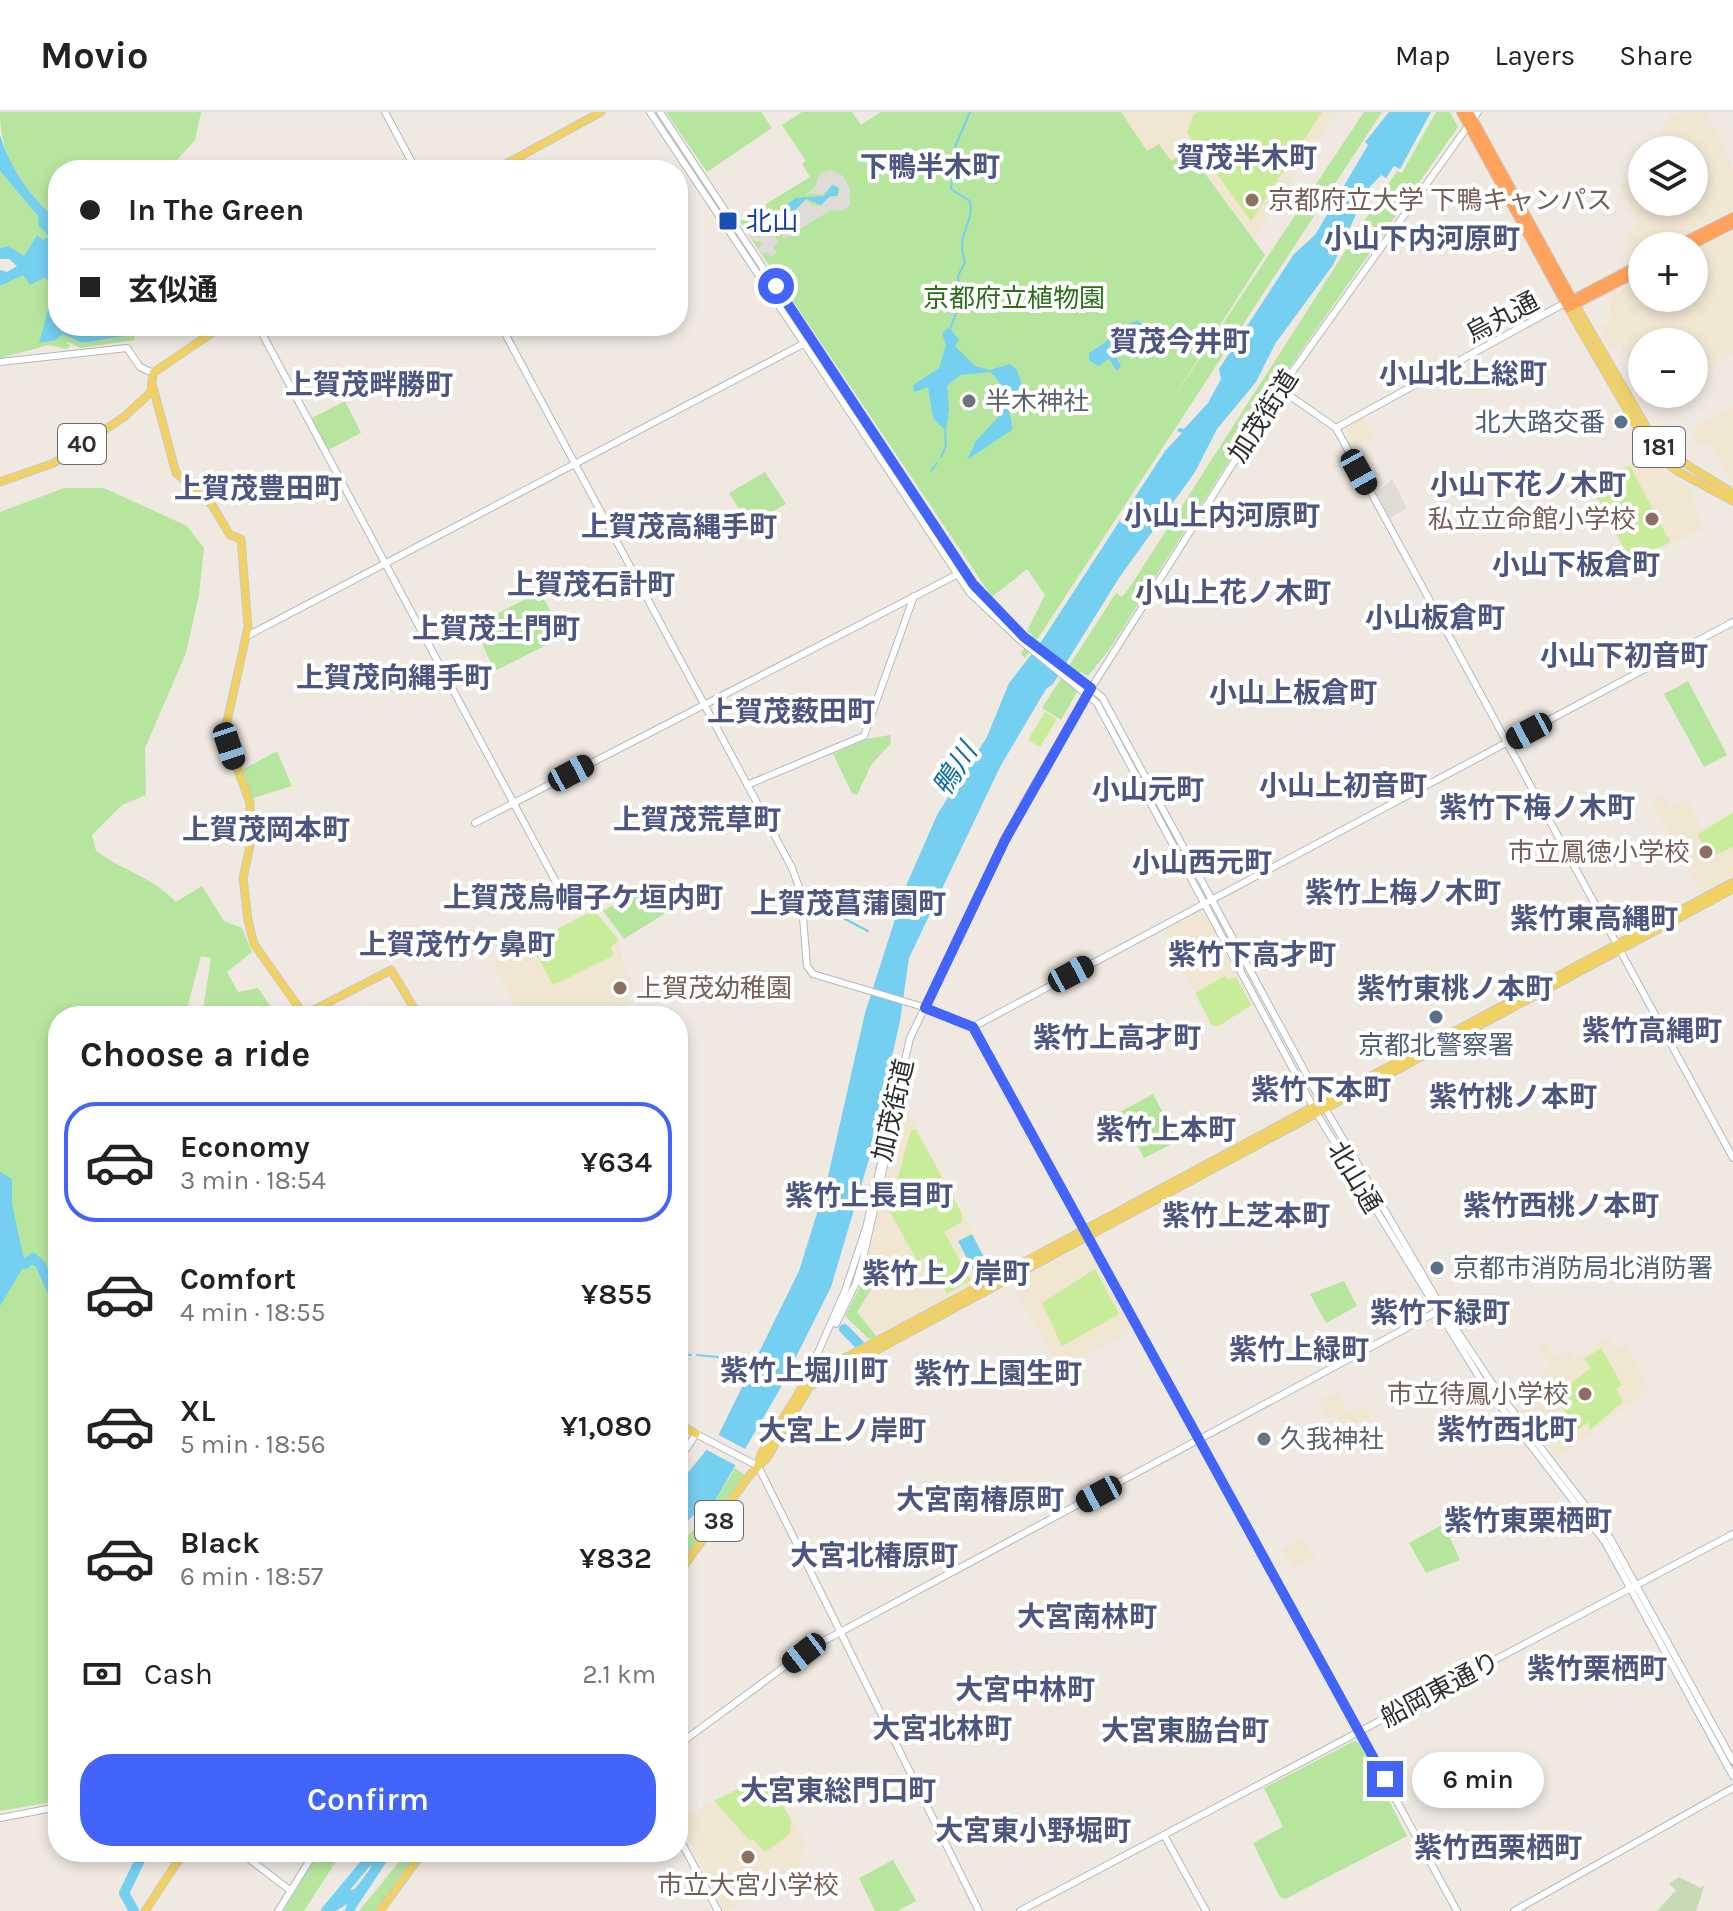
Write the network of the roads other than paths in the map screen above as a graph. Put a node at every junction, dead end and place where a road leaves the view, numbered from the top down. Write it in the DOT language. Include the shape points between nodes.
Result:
graph roads {
  1 [pos="385,112"];
  2 [pos="601,112"];
  3 [pos="650,112"];
  4 [pos="660,112"];
  5 [pos="1461,112"];
  6 [pos="1472,117"];
  7 [pos="411,160"];
  8 [pos="513,160"];
  9 [pos="685,160"];
  10 [pos="688,163"];
  11 [pos="712,196"];
  12 [pos="1733,217"];
  13 [pos="1733,224"];
  14 [pos="1703,232"];
  15 [pos="1708,237"];
  16 [pos="1628,271"];
  17 [pos="1628,277"];
  18 [pos="1568,305"];
  19 [pos="207,336"];
  20 [pos="263,336"];
  21 [pos="506,336"];
  22 [pos="807,342"];
  23 [pos="0,362"];
  24 [pos="153,373"];
  25 [pos="153,387"];
  26 [pos="1280,389"];
  27 [pos="1336,428"];
  28 [pos="574,464"];
  29 [pos="0,482"];
  30 [pos="1733,493"];
  31 [pos="1733,501"];
  32 [pos="385,563"];
  33 [pos="960,572"];
  34 [pos="914,596"];
  35 [pos="1733,622"];
  36 [pos="247,636"];
  37 [pos="1089,691"];
  38 [pos="704,705"];
  39 [pos="1506,743"];
  40 [pos="747,785"];
  41 [pos="514,803"];
  42 [pos="475,823"];
  43 [pos="1733,882"];
  44 [pos="557,884"];
  45 [pos="1733,889"];
  46 [pos="1208,901"];
  47 [pos="1617,948"];
  48 [pos="1236,954"];
  49 [pos="298,1006"];
  50 [pos="321,1006"];
  51 [pos="413,1006"];
  52 [pos="922,1007"];
  53 [pos="973,1027"];
  54 [pos="1324,1106"];
  55 [pos="1315,1110"];
  56 [pos="1733,1158"];
  57 [pos="1364,1175"];
  58 [pos="1356,1179"];
  59 [pos="1086,1234"];
  60 [pos="1439,1310"];
  61 [pos="823,1373"];
  62 [pos="688,1428"];
  63 [pos="698,1434"];
  64 [pos="1199,1439"];
  65 [pos="688,1448"];
  66 [pos="754,1465"];
  67 [pos="1733,1534"];
  68 [pos="688,1560"];
  69 [pos="1634,1586"];
  70 [pos="841,1634"];
  71 [pos="1672,1656"];
  72 [pos="1359,1732"];
  73 [pos="688,1738"];
  74 [pos="1733,1761"];
  75 [pos="1733,1776"];
  76 [pos="1733,1788"];
  77 [pos="48,1809"];
  78 [pos="0,1818"];
  79 [pos="1164,1835"];
  80 [pos="688,1855"];
  81 [pos="177,1862"];
  82 [pos="253,1862"];
  83 [pos="309,1862"];
  84 [pos="416,1862"];
  85 [pos="291,1891"];
  86 [pos="145,1911"];
  87 [pos="278,1911"];
  88 [pos="380,1911"];
  89 [pos="718,1911"];
  90 [pos="979,1911"];
  91 [pos="1020,1911"];
  92 [pos="1206,1911"];
  93 [pos="1457,1911"];
  94 [pos="1514,1911"];
  1 -- 7 [label="street"];
  2 -- 8 [label="main road"];
  3 -- 9 [label="street, 北山通"];
  4 -- 11 [label="street, 北山通"];
  5 -- 6 [label="highway"];
  6 -- 18 [label="highway"];
  6 -- 26 [label="street, 加茂街道"];
  10 -- 11 [label="street, 北山通"];
  11 -- 22 [label="street, 北山通"];
  12 -- 14 [label="highway"];
  13 -- 15 [label="highway"];
  16 -- 18 [label="highway, 烏丸通"];
  17 -- 18 [label="highway, 烏丸通"];
  18 -- 27 [label="street, 烏丸通"];
  18 -- 30 [label="main road, 181" via="1658,447"];
  18 -- 31 [label="main road, 181" via="1651,451"];
  19 -- 24 [label="main road"];
  20 -- 32 [label="street"];
  21 -- 28 [label="street"];
  22 -- 28 [label="street"];
  22 -- 33 [label="street, 北山通"];
  23 -- 24 [label="street" via="127,348 140,367"];
  24 -- 25 [label="main road"];
  25 -- 29 [label="main road, 40" via="124,417 54,463"];
  25 -- 36 [label="main road" via="176,473 212,505 230,535 241,539"];
  26 -- 27 [label="street"];
  26 -- 37 [label="street, 加茂街道"];
  27 -- 39 [label="street"];
  28 -- 32 [label="street"];
  28 -- 38 [label="street"];
  32 -- 36 [label="street"];
  32 -- 41 [label="street"];
  33 -- 34 [label="street"];
  33 -- 37 [label="street, 北山通" via="1025,642"];
  34 -- 38 [label="street"];
  34 -- 40 [label="street" via="864,736"];
  35 -- 39 [label="street"];
  36 -- 49 [label="main road" via="226,726 250,803 243,878 254,944"];
  37 -- 46 [label="street, 北山通"];
  37 -- 52 [label="street, 加茂街道" via="1008,834"];
  38 -- 40 [label="street"];
  38 -- 41 [label="street"];
  39 -- 46 [label="street"];
  39 -- 47 [label="street"];
  40 -- 52 [label="street" via="799,885 807,966 813,974"];
  41 -- 42 [label="street"];
  41 -- 44 [label="street"];
  43 -- 47 [label="main road, 38"];
  45 -- 47 [label="main road, 38"];
  46 -- 48 [label="street, 北山通"];
  46 -- 53 [label="street"];
  47 -- 54 [label="main road, 38"];
  47 -- 56 [label="street"];
  48 -- 54 [label="street, 北山通"];
  48 -- 55 [label="street, 北山通"];
  50 -- 51 [label="main road" via="391,970"];
  52 -- 53 [label="street"];
  52 -- 61 [label="street, 加茂街道" via="902,1065 866,1228 816,1357"];
  53 -- 59 [label="street"];
  54 -- 55 [label="main road, 38"];
  54 -- 57 [label="street, 北山通"];
  55 -- 58 [label="street, 北山通"];
  55 -- 59 [label="main road, 38"];
  57 -- 58 [label="street"];
  57 -- 60 [label="street, 北山通"];
  58 -- 60 [label="street, 北山通"];
  59 -- 61 [label="main road, 38"];
  59 -- 64 [label="street"];
  60 -- 64 [label="street"];
  60 -- 69 [label="street, 北山通" via="1490,1392 1608,1540"];
  61 -- 66 [label="main road, 38" via="767,1458"];
  62 -- 63 [label="main road"];
  63 -- 65 [label="street"];
  63 -- 66 [label="street"];
  64 -- 70 [label="street"];
  64 -- 72 [label="street"];
  66 -- 68 [label="main road, 38"];
  66 -- 70 [label="street"];
  67 -- 69 [label="street, 船岡東通り"];
  69 -- 71 [label="street, 北山通"];
  69 -- 72 [label="street, 船岡東通り"];
  70 -- 73 [label="street" via="807,1650"];
  70 -- 90 [label="street"];
  71 -- 74 [label="street, 北山通"];
  71 -- 75 [label="street, 北山通"];
  72 -- 79 [label="street, 船岡東通り"];
  72 -- 93 [label="street"];
  76 -- 94 [label="street"];
  77 -- 78 [label="street"];
  79 -- 91 [label="street, 船岡東通り"];
  79 -- 92 [label="street"];
  80 -- 89 [label="street"];
  81 -- 86 [label="main road"];
  82 -- 85 [label="street"];
  83 -- 85 [label="street"];
  84 -- 88 [label="main road"];
  85 -- 87 [label="street"];
}
